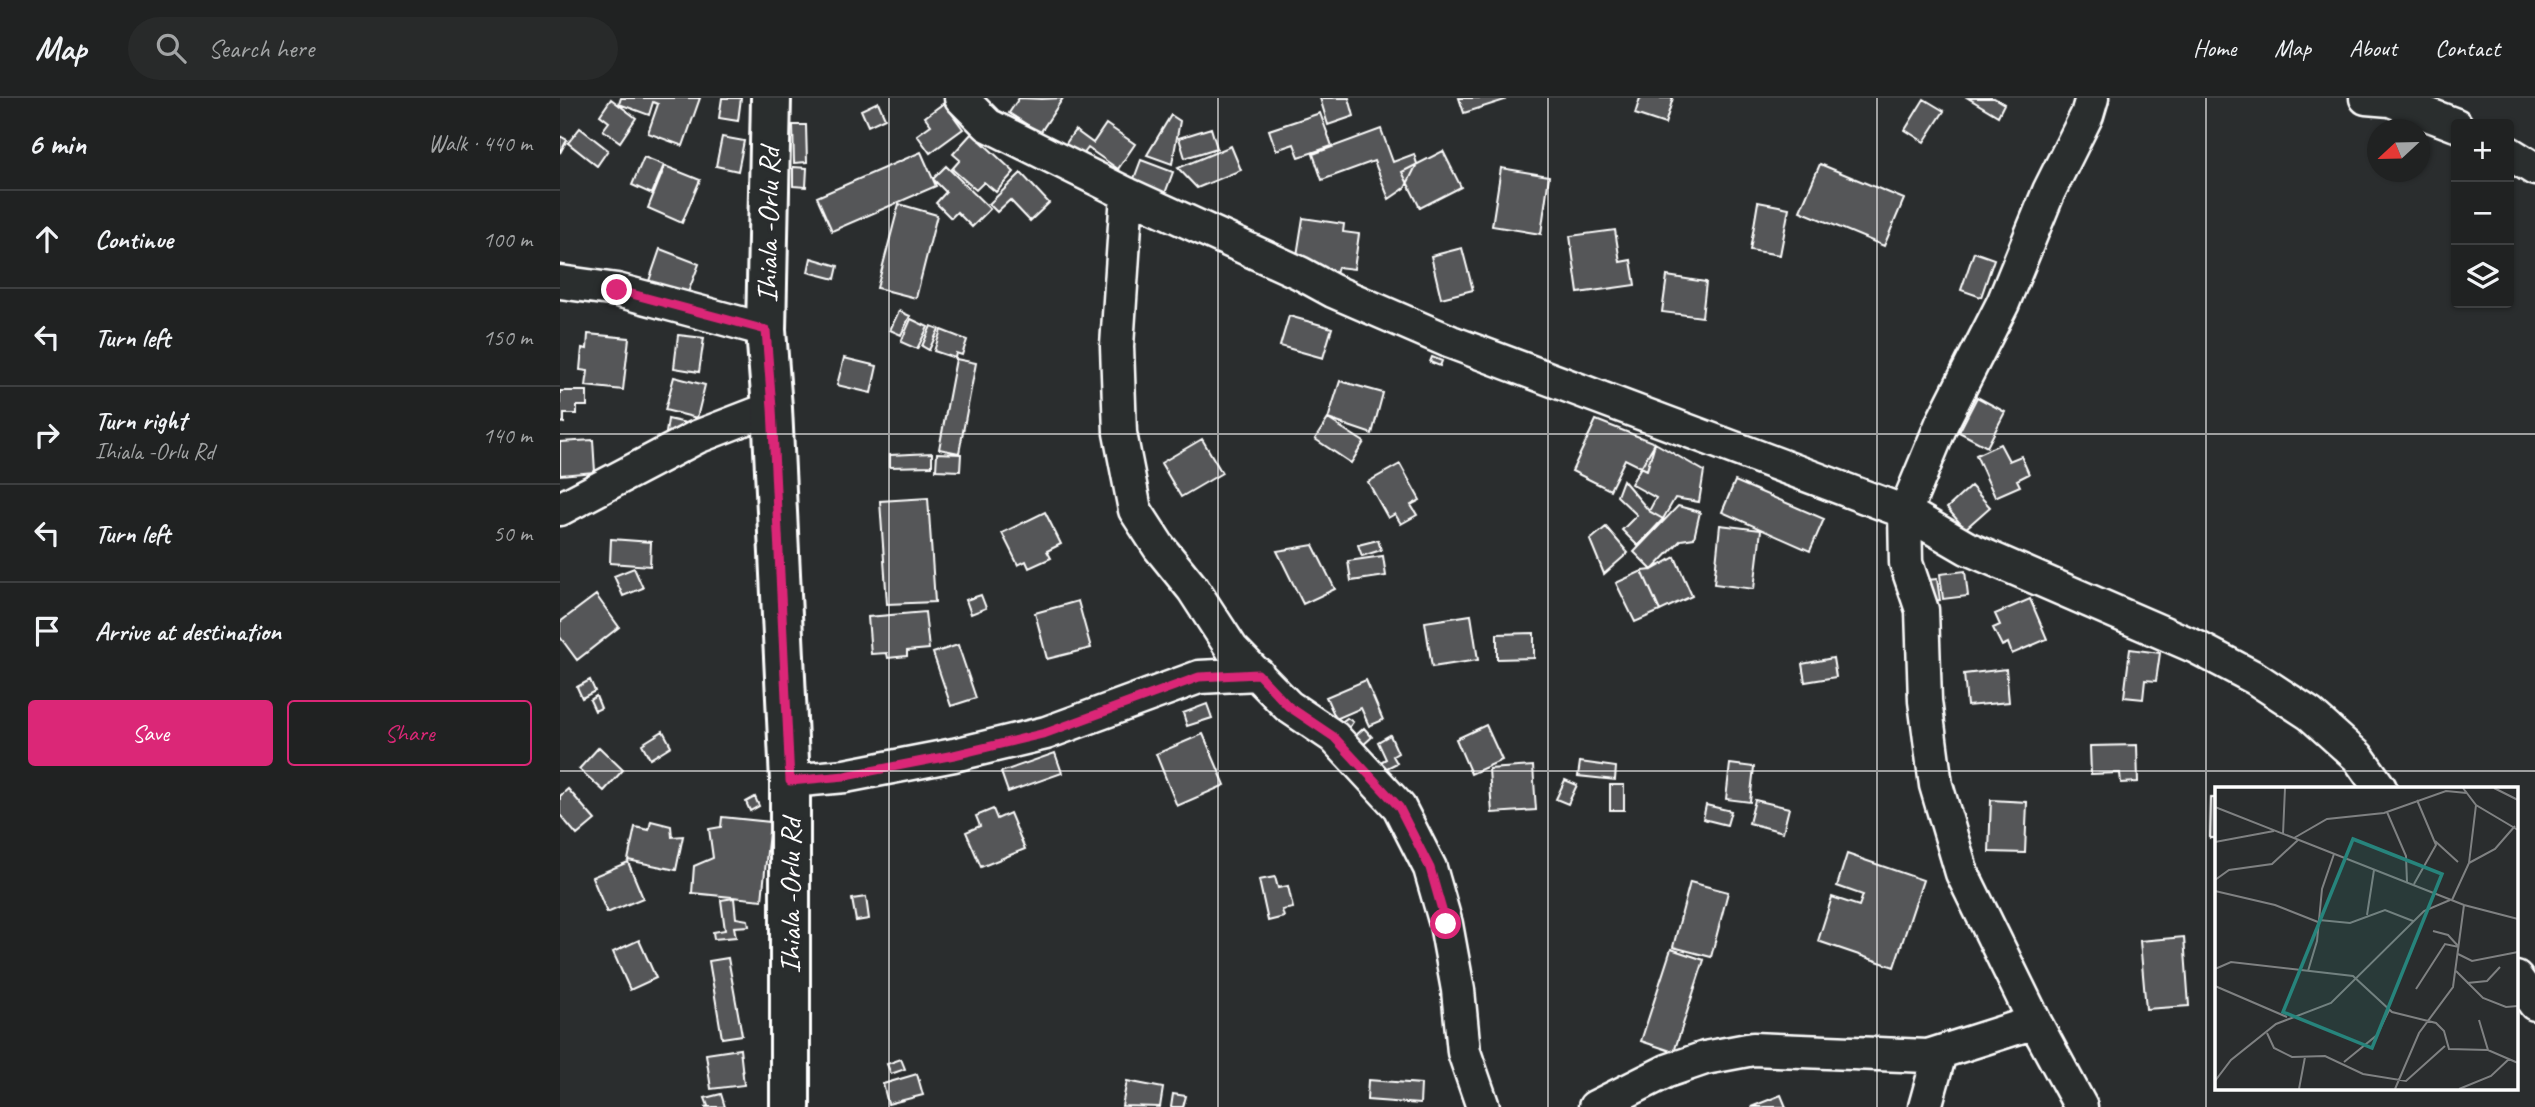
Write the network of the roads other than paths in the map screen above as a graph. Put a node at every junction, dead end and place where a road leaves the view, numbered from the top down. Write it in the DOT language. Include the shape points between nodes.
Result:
graph roads {
  1 [pos="771,98"];
  2 [pos="961,98"];
  3 [pos="2092,98"];
  4 [pos="2366,98"];
  5 [pos="2451,123"];
  6 [pos="2514,156"];
  7 [pos="2535,169"];
  8 [pos="1126,194"];
  9 [pos="560,282"];
  10 [pos="766,330"];
  11 [pos="772,408"];
  12 [pos="560,509"];
  13 [pos="1905,512"];
  14 [pos="1258,674"];
  15 [pos="790,781"];
  16 [pos="2379,787"];
  17 [pos="2518,981"];
  18 [pos="2535,1004"];
  19 [pos="2035,1022"];
  20 [pos="1940,1053"];
  21 [pos="790,1107"];
  22 [pos="1483,1107"];
  23 [pos="1595,1107"];
  24 [pos="1926,1107"];
  25 [pos="2081,1107"];
  1 -- 10 [label="main road, Ihiala -Orlu Rd"];
  2 -- 8 [label="street" via="988,125"];
  3 -- 13 [label="street"];
  4 -- 5 [label="street" via="2390,100"];
  6 -- 7 [label="street"];
  8 -- 13 [label="street" via="1451,342"];
  8 -- 14 [label="street" via="1117,346 1120,433 1135,510 1232,649"];
  9 -- 10 [label="street" via="617,290"];
  10 -- 11 [label="main road, Ihiala -Orlu Rd"];
  11 -- 12 [label="street" via="697,437"];
  11 -- 15 [label="main road, Ihiala -Orlu Rd"];
  13 -- 16 [label="street" via="1967,548 2196,647 2255,678 2311,714 2358,757"];
  13 -- 19 [label="street" via="1906,563 1922,610 1925,701 1936,785 1962,873"];
  14 -- 15 [label="street" via="1199,677 1046,733 954,755"];
  14 -- 22 [label="street" via="1288,706 1334,737 1399,807 1430,868 1446,924 1464,1052"];
  15 -- 21 [label="main road, Ihiala -Orlu Rd"];
  17 -- 18 [label="street"];
  19 -- 20 [label="street"];
  19 -- 25 [label="street"];
  20 -- 23 [label="street" via="1754,1049 1667,1071"];
  20 -- 24 [label="street"];
}
